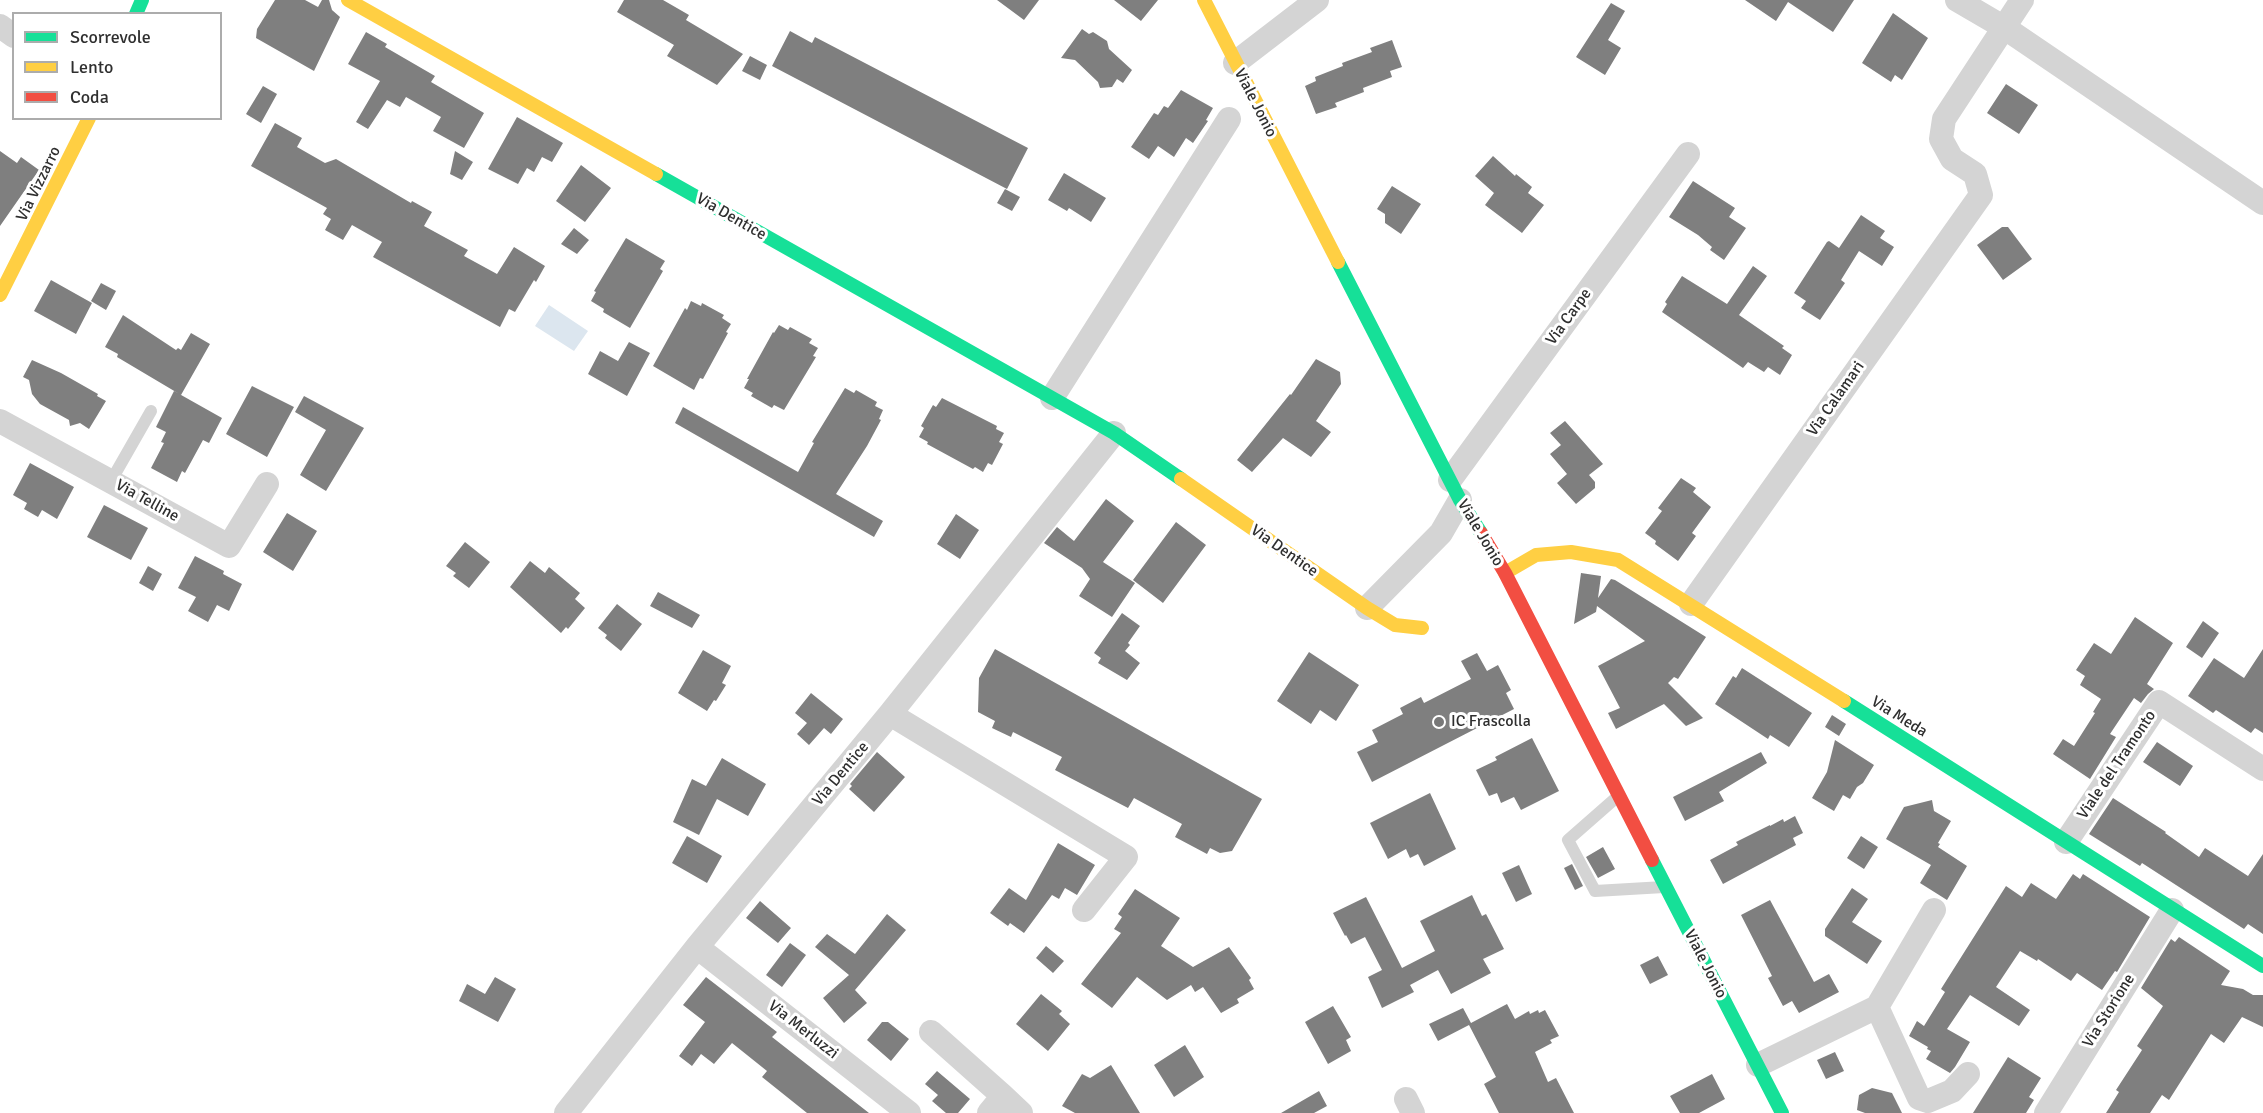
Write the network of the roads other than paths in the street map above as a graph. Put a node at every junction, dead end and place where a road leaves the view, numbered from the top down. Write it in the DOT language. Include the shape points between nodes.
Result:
graph roads {
  1 [pos="348,0"];
  2 [pos="1204,0"];
  3 [pos="1317,0"];
  4 [pos="1958,0"];
  5 [pos="2022,0"];
  6 [pos="2005,28"];
  7 [pos="1235,63"];
  8 [pos="1229,119"];
  9 [pos="89,120"];
  10 [pos="1688,154"];
  11 [pos="2263,203"];
  12 [pos="3,284"];
  13 [pos="1052,398"];
  14 [pos="151,411"];
  15 [pos="0,421"];
  16 [pos="1114,433"];
  17 [pos="111,481"];
  18 [pos="267,484"];
  19 [pos="1455,490"];
  20 [pos="1441,533"];
  21 [pos="1482,537"];
  22 [pos="1505,573"];
  23 [pos="1691,604"];
  24 [pos="1367,608"];
  25 [pos="1422,628"];
  26 [pos="890,714"];
  27 [pos="2263,769"];
  28 [pos="1618,796"];
  29 [pos="2066,842"];
  30 [pos="1665,887"];
  31 [pos="1084,910"];
  32 [pos="1934,910"];
  33 [pos="2172,910"];
  34 [pos="697,946"];
  35 [pos="2263,966"];
  36 [pos="1877,1007"];
  37 [pos="931,1032"];
  38 [pos="1758,1065"];
  39 [pos="1968,1074"];
  40 [pos="996,1104"];
  41 [pos="566,1113"];
  42 [pos="909,1113"];
  43 [pos="1021,1113"];
  44 [pos="1782,1113"];
  45 [pos="2046,1113"];
  1 -- 13 [label="street, Via Dentice"];
  2 -- 7 [label="street, Viale Jonio"];
  3 -- 7 [label="street"];
  4 -- 6 [label="street"];
  5 -- 6 [label="street"];
  6 -- 11 [label="street"];
  6 -- 23 [label="street, Via Calamari" via="1944,119 1941,139 1952,159 1975,174 1981,195"];
  7 -- 19 [label="street, Viale Jonio"];
  8 -- 13 [label="street"];
  9 -- 12 [label="street, Via Vizzarro"];
  10 -- 19 [label="street, Via Carpe"];
  13 -- 16 [label="street, Via Dentice"];
  14 -- 17 [label="lane"];
  15 -- 17 [label="street, Via Telline"];
  16 -- 24 [label="street, Via Dentice"];
  16 -- 26 [label="street, Via Dentice"];
  17 -- 18 [label="street, Via Telline" via="229,546"];
  19 -- 20 [label="street"];
  19 -- 21 [label="street, Viale Jonio"];
  20 -- 21 [label="street"];
  20 -- 24 [label="street"];
  21 -- 22 [label="street, Viale Jonio"];
  22 -- 23 [label="street, Via Meda" via="1536,555 1571,552 1618,560"];
  22 -- 28 [label="street, Viale Jonio"];
  23 -- 29 [label="street, Via Meda"];
  24 -- 25 [label="street, Via Dentice" via="1395,626"];
  26 -- 31 [label="street" via="1126,857"];
  26 -- 34 [label="street, Via Dentice"];
  27 -- 29 [label="street, Viale del Tramonto" via="2159,702"];
  28 -- 30 [label="street, Viale Jonio"];
  28 -- 30 [label="lane" via="1568,840 1595,891"];
  29 -- 33 [label="street, Via Meda"];
  30 -- 38 [label="street, Viale Jonio"];
  32 -- 36 [label="street"];
  33 -- 35 [label="street, Via Meda"];
  33 -- 45 [label="street, Via Storione"];
  34 -- 41 [label="street, Via Dentice"];
  34 -- 42 [label="street, Via Merluzzi"];
  36 -- 38 [label="street"];
  36 -- 39 [label="street" via="1920,1098 1939,1098"];
  37 -- 40 [label="street"];
  38 -- 44 [label="street, Viale Jonio"];
  40 -- 43 [label="street"];
}
